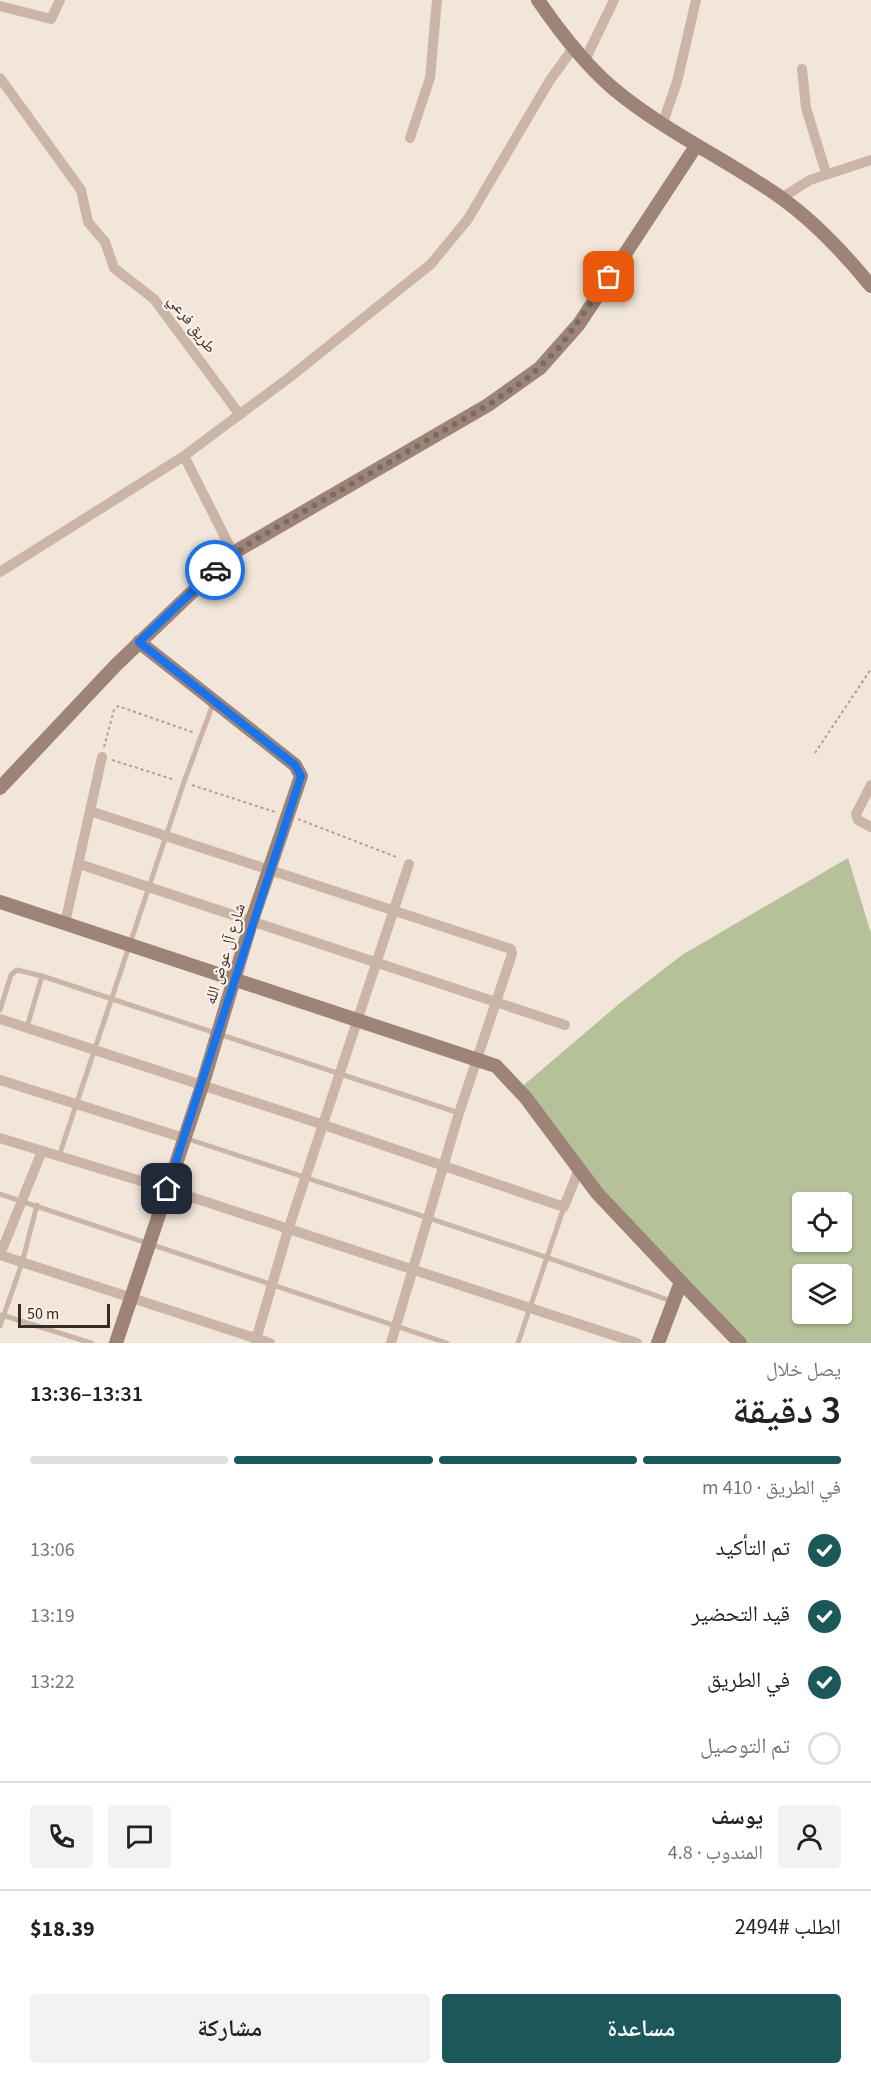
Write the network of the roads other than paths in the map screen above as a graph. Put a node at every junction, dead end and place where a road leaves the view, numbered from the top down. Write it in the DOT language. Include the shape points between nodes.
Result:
graph roads {
  1 [pos="60,0"];
  2 [pos="437,0"];
  3 [pos="538,0"];
  4 [pos="614,0"];
  5 [pos="696,0"];
  6 [pos="0,6"];
  7 [pos="574,47"];
  8 [pos="585,60"];
  9 [pos="802,69"];
  10 [pos="0,78"];
  11 [pos="662,126"];
  12 [pos="410,138"];
  13 [pos="696,146"];
  14 [pos="871,160"];
  15 [pos="826,173"];
  16 [pos="781,198"];
  17 [pos="871,286"];
  18 [pos="240,415"];
  19 [pos="183,456"];
  20 [pos="233,554"];
  21 [pos="0,572"];
  22 [pos="139,642"];
  23 [pos="215,699"];
  24 [pos="102,757"];
  25 [pos="871,785"];
  26 [pos="0,788"];
  27 [pos="90,811"];
  28 [pos="871,827"];
  29 [pos="167,835"];
  30 [pos="79,864"];
  31 [pos="409,864"];
  32 [pos="269,870"];
  33 [pos="148,889"];
  34 [pos="0,902"];
  35 [pos="394,910"];
  36 [pos="65,923"];
  37 [pos="251,923"];
  38 [pos="129,946"];
  39 [pos="376,963"];
  40 [pos="42,976"];
  41 [pos="234,980"];
  42 [pos="113,1000"];
  43 [pos="496,1003"];
  44 [pos="0,1010"];
  45 [pos="358,1019"];
  46 [pos="0,1020"];
  47 [pos="565,1025"];
  48 [pos="27,1027"];
  49 [pos="218,1033"];
  50 [pos="96,1050"];
  51 [pos="478,1058"];
  52 [pos="340,1074"];
  53 [pos="0,1080"];
  54 [pos="202,1086"];
  55 [pos="78,1104"];
  56 [pos="459,1113"];
  57 [pos="324,1125"];
  58 [pos="0,1138"];
  59 [pos="184,1138"];
  60 [pos="42,1151"];
  61 [pos="59,1156"];
  62 [pos="444,1166"];
  63 [pos="579,1169"];
  64 [pos="306,1178"];
  65 [pos="167,1189"];
  66 [pos="0,1194"];
  67 [pos="23,1201"];
  68 [pos="37,1205"];
  69 [pos="564,1207"];
  70 [pos="428,1216"];
  71 [pos="288,1230"];
  72 [pos="149,1244"];
  73 [pos="0,1255"];
  74 [pos="547,1256"];
  75 [pos="22,1263"];
  76 [pos="411,1269"];
  77 [pos="681,1281"];
  78 [pos="272,1287"];
  79 [pos="129,1298"];
  80 [pos="673,1302"];
  81 [pos="530,1308"];
  82 [pos="2,1315"];
  83 [pos="0,1326"];
  84 [pos="395,1327"];
  85 [pos="256,1341"];
  86 [pos="91,1343"];
  87 [pos="116,1343"];
  88 [pos="270,1343"];
  89 [pos="391,1343"];
  90 [pos="447,1343"];
  91 [pos="518,1343"];
  92 [pos="637,1343"];
  93 [pos="658,1343"];
  94 [pos="741,1343"];
  1 -- 6 [label="street" via="51,20"];
  2 -- 12 [label="street" via="430,78"];
  3 -- 7 [label="street"];
  4 -- 8 [label="street"];
  5 -- 11 [label="street" via="677,82"];
  7 -- 8 [label="street"];
  7 -- 18 [label="street" via="550,80 489,188 447,248"];
  8 -- 11 [label="street" via="613,89"];
  9 -- 15 [label="street" via="806,108"];
  10 -- 18 [label="street, طريق فرعي" via="81,190 88,222 105,242 114,268 154,299"];
  11 -- 13 [label="street"];
  13 -- 16 [label="street"];
  13 -- 20 [label="street" via="579,324 540,368 488,405"];
  14 -- 15 [label="street"];
  15 -- 16 [label="street" via="799,184"];
  16 -- 17 [label="street" via="821,232"];
  18 -- 19 [label="street"];
  19 -- 20 [label="street"];
  19 -- 21 [label="street"];
  20 -- 22 [label="street"];
  22 -- 23 [label="street, شارع آل عوض الله"];
  22 -- 26 [label="street"];
  23 -- 29 [label="lane"];
  23 -- 32 [label="street, شارع آل عوض الله" via="298,768 301,779"];
  24 -- 27 [label="street"];
  25 -- 28 [label="street" via="856,814 858,820"];
  27 -- 29 [label="street"];
  27 -- 30 [label="street"];
  29 -- 32 [label="street"];
  29 -- 33 [label="lane"];
  30 -- 33 [label="street"];
  30 -- 36 [label="street"];
  31 -- 35 [label="street"];
  32 -- 35 [label="street"];
  32 -- 37 [label="street, شارع آل عوض الله"];
  33 -- 37 [label="street"];
  33 -- 38 [label="lane"];
  34 -- 36 [label="street"];
  35 -- 39 [label="street"];
  35 -- 43 [label="street" via="510,947 512,954"];
  36 -- 38 [label="street"];
  37 -- 39 [label="street"];
  37 -- 41 [label="street, شارع آل عوض الله"];
  38 -- 41 [label="street"];
  38 -- 42 [label="lane"];
  39 -- 43 [label="street"];
  39 -- 45 [label="street"];
  40 -- 42 [label="lane"];
  40 -- 44 [label="lane" via="16,970"];
  40 -- 48 [label="lane"];
  41 -- 45 [label="street"];
  41 -- 49 [label="street, شارع آل عوض الله"];
  42 -- 49 [label="lane"];
  42 -- 50 [label="lane"];
  43 -- 47 [label="street"];
  43 -- 51 [label="street"];
  45 -- 51 [label="street"];
  45 -- 52 [label="street"];
  46 -- 48 [label="street"];
  48 -- 50 [label="street"];
  49 -- 52 [label="lane"];
  49 -- 54 [label="street, شارع آل عوض الله"];
  50 -- 54 [label="street"];
  50 -- 55 [label="lane"];
  51 -- 56 [label="street"];
  51 -- 63 [label="street" via="511,1079"];
  52 -- 56 [label="lane"];
  52 -- 57 [label="street"];
  53 -- 55 [label="street"];
  54 -- 57 [label="street"];
  54 -- 59 [label="street, شارع آل عوض الله"];
  55 -- 59 [label="street"];
  55 -- 61 [label="lane"];
  56 -- 62 [label="street"];
  57 -- 62 [label="street"];
  57 -- 64 [label="street"];
  58 -- 60 [label="street"];
  59 -- 64 [label="lane"];
  59 -- 65 [label="street, شارع آل عوض الله"];
  60 -- 61 [label="street"];
  60 -- 67 [label="street"];
  61 -- 65 [label="street"];
  62 -- 69 [label="street"];
  62 -- 70 [label="street"];
  63 -- 69 [label="street"];
  63 -- 77 [label="street"];
  64 -- 70 [label="lane"];
  64 -- 71 [label="street"];
  65 -- 71 [label="street"];
  65 -- 72 [label="street, شارع آل عوض الله"];
  66 -- 67 [label="lane"];
  67 -- 68 [label="lane"];
  67 -- 73 [label="street"];
  68 -- 72 [label="lane"];
  68 -- 75 [label="lane"];
  69 -- 74 [label="lane"];
  70 -- 74 [label="lane"];
  70 -- 76 [label="street"];
  71 -- 76 [label="street"];
  71 -- 78 [label="street"];
  72 -- 78 [label="lane"];
  72 -- 79 [label="street, شارع آل عوض الله"];
  73 -- 75 [label="street"];
  74 -- 80 [label="lane"];
  74 -- 81 [label="lane"];
  75 -- 79 [label="street"];
  75 -- 82 [label="lane"];
  76 -- 81 [label="street"];
  76 -- 84 [label="street"];
  77 -- 80 [label="street"];
  77 -- 94 [label="street"];
  78 -- 84 [label="lane"];
  78 -- 85 [label="street"];
  79 -- 85 [label="street"];
  79 -- 87 [label="street, شارع آل عوض الله"];
  80 -- 93 [label="street"];
  81 -- 91 [label="lane"];
  81 -- 92 [label="street"];
  82 -- 83 [label="lane"];
  82 -- 86 [label="lane"];
  84 -- 89 [label="street"];
  84 -- 90 [label="lane"];
  85 -- 88 [label="street"];
}
